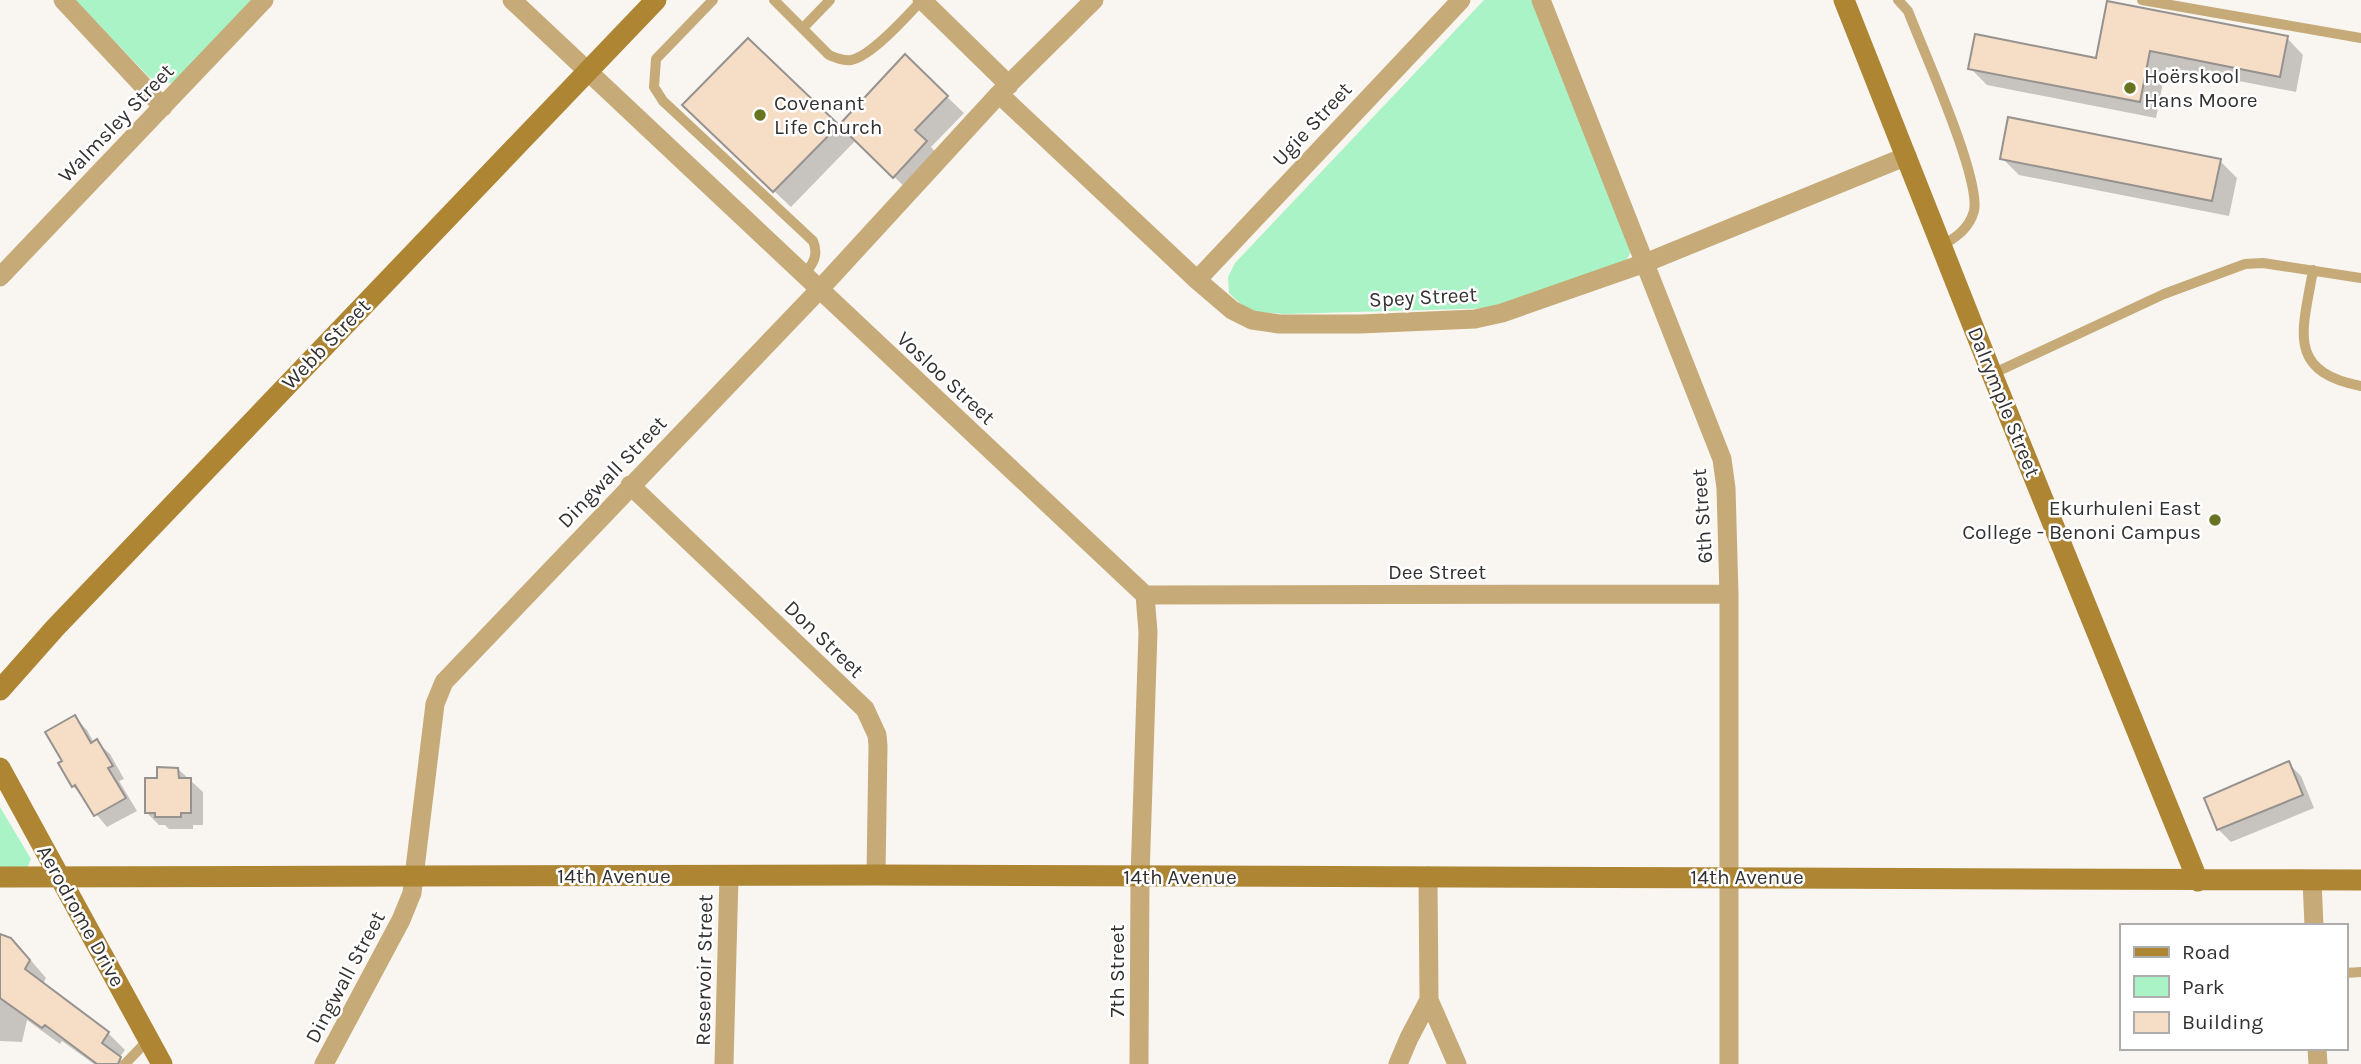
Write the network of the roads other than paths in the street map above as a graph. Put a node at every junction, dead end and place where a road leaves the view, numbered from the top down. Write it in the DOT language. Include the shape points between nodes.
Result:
graph roads {
  1 [pos="63,0"];
  2 [pos="264,0"];
  3 [pos="512,0"];
  4 [pos="656,0"];
  5 [pos="713,0"];
  6 [pos="830,0"];
  7 [pos="922,0"];
  8 [pos="1094,0"];
  9 [pos="1461,0"];
  10 [pos="1541,0"];
  11 [pos="1844,0"];
  12 [pos="1898,0"];
  13 [pos="2142,0"];
  14 [pos="779,2"];
  15 [pos="803,28"];
  16 [pos="2361,38"];
  17 [pos="587,70"];
  18 [pos="1004,89"];
  19 [pos="163,107"];
  20 [pos="1907,156"];
  21 [pos="1942,246"];
  22 [pos="1645,263"];
  23 [pos="2313,270"];
  24 [pos="803,275"];
  25 [pos="0,277"];
  26 [pos="2361,277"];
  27 [pos="1197,280"];
  28 [pos="819,290"];
  29 [pos="1992,374"];
  30 [pos="2361,386"];
  31 [pos="631,485"];
  32 [pos="1729,594"];
  33 [pos="1145,595"];
  34 [pos="0,691"];
  35 [pos="0,768"];
  36 [pos="876,875"];
  37 [pos="415,876"];
  38 [pos="1428,876"];
  39 [pos="0,877"];
  40 [pos="729,877"];
  41 [pos="1140,877"];
  42 [pos="1729,877"];
  43 [pos="61,878"];
  44 [pos="2312,880"];
  45 [pos="2361,880"];
  46 [pos="2198,881"];
  47 [pos="2314,924"];
  48 [pos="1429,1000"];
  49 [pos="149,1040"];
  50 [pos="125,1064"];
  51 [pos="162,1064"];
  52 [pos="324,1064"];
  53 [pos="724,1064"];
  54 [pos="1139,1064"];
  55 [pos="1398,1064"];
  56 [pos="1457,1064"];
  57 [pos="1729,1064"];
  1 -- 19 [label="street"];
  2 -- 19 [label="street, Walmsley Street"];
  3 -- 17 [label="street, Vosloo Street"];
  4 -- 17 [label="street, Webb Street"];
  5 -- 24 [label="lane" via="656,58 654,87 663,101 813,241 816,256"];
  6 -- 15 [label="lane"];
  7 -- 15 [label="lane" via="886,38 853,60 829,55"];
  7 -- 18 [label="street, Spey Street"];
  8 -- 18 [label="street, Dingwall Street"];
  9 -- 27 [label="street, Ugie Street"];
  10 -- 22 [label="street, 6th Street"];
  11 -- 20 [label="street, Dalrymple Street"];
  12 -- 21 [label="lane" via="1908,12 1951,118 1974,189 1970,222"];
  13 -- 16 [label="lane"];
  14 -- 15 [label="lane"];
  17 -- 24 [label="street, Vosloo Street"];
  17 -- 34 [label="street, Webb Street"];
  18 -- 27 [label="street, Spey Street"];
  18 -- 28 [label="street, Dingwall Street"];
  19 -- 25 [label="street, Walmsley Street"];
  20 -- 21 [label="street, Dalrymple Street"];
  20 -- 22 [label="street, Spey Street"];
  21 -- 29 [label="street, Dalrymple Street"];
  22 -- 27 [label="street, Spey Street" via="1475,319 1360,324 1252,320 1232,310"];
  22 -- 32 [label="street, 6th Street" via="1722,459"];
  23 -- 26 [label="lane"];
  23 -- 29 [label="lane" via="2245,264 2164,294"];
  23 -- 30 [label="lane" via="2304,324 2306,355 2324,375"];
  24 -- 28 [label="street, Vosloo Street"];
  28 -- 31 [label="street, Dingwall Street"];
  28 -- 33 [label="street, Vosloo Street"];
  29 -- 46 [label="street, Dalrymple Street"];
  31 -- 36 [label="street, Don Street" via="865,709 878,746"];
  31 -- 37 [label="street, Dingwall Street" via="444,682 435,704"];
  32 -- 33 [label="street, Dee Street"];
  32 -- 42 [label="street, 6th Street"];
  33 -- 41 [label="street" via="1148,632"];
  35 -- 43 [label="street, Aerodrome Drive"];
  36 -- 40 [label="street, 14th Avenue"];
  36 -- 41 [label="street, 14th Avenue"];
  37 -- 40 [label="street, 14th Avenue"];
  37 -- 43 [label="street, 14th Avenue"];
  37 -- 52 [label="street, Dingwall Street" via="401,920"];
  38 -- 41 [label="street, 14th Avenue"];
  38 -- 42 [label="street, 14th Avenue"];
  38 -- 48 [label="street"];
  39 -- 43 [label="street, 14th Avenue"];
  40 -- 53 [label="street, Reservoir Street"];
  41 -- 54 [label="street, 7th Street"];
  42 -- 46 [label="street, 14th Avenue"];
  42 -- 57 [label="street, 6th Street"];
  43 -- 49 [label="street, Aerodrome Drive"];
  44 -- 45 [label="street, 14th Avenue"];
  44 -- 46 [label="street, 14th Avenue"];
  44 -- 47 [label="street"];
  48 -- 55 [label="street"];
  48 -- 56 [label="street"];
  49 -- 50 [label="lane"];
  49 -- 51 [label="street, Aerodrome Drive"];
}
